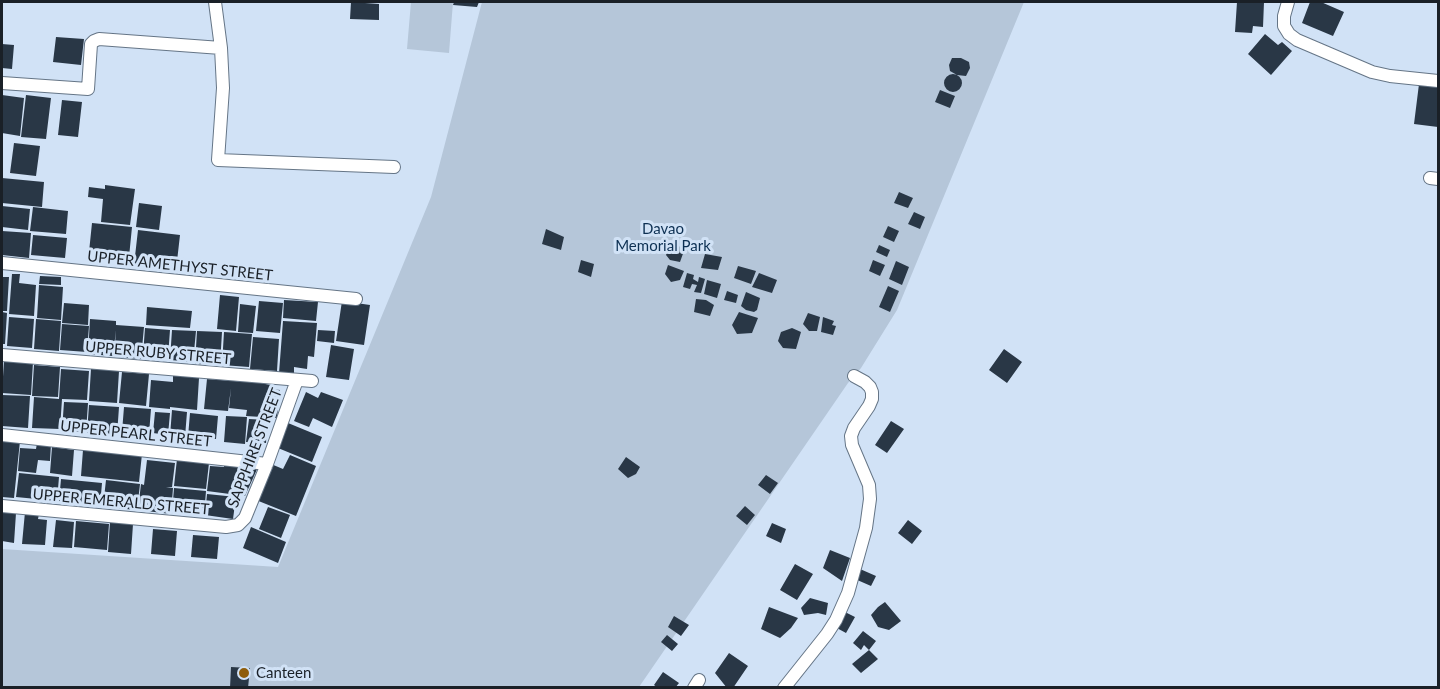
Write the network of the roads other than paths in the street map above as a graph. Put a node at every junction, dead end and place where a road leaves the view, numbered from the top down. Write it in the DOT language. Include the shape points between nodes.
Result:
graph roads {
  1 [pos="215,2"];
  2 [pos="1288,2"];
  3 [pos="221,48"];
  4 [pos="1438,81"];
  5 [pos="2,83"];
  6 [pos="394,167"];
  7 [pos="2,263"];
  8 [pos="356,299"];
  9 [pos="2,355"];
  10 [pos="854,376"];
  11 [pos="297,380"];
  12 [pos="312,381"];
  13 [pos="2,435"];
  14 [pos="267,464"];
  15 [pos="2,506"];
  16 [pos="238,525"];
  17 [pos="784,687"];
  1 -- 3 [label="street"];
  2 -- 4 [label="street" via="1284,26 1297,40 1372,72"];
  3 -- 5 [label="street" via="99,39 92,44 88,89"];
  3 -- 6 [label="street" via="223,102 218,160"];
  7 -- 8 [label="street, UPPER AMETHYST STREET"];
  9 -- 11 [label="street, UPPER RUBY STREET"];
  10 -- 17 [label="street" via="872,392 869,406 851,436 869,485 866,528 843,606 827,634"];
  11 -- 12 [label="street, UPPER RUBY STREET"];
  11 -- 14 [label="street, SAPPHIRE STREET"];
  13 -- 14 [label="street, UPPER PEARL STREET"];
  14 -- 16 [label="street, SAPPHIRE STREET" via="245,518"];
  15 -- 16 [label="street, UPPER EMERALD STREET"];
}
